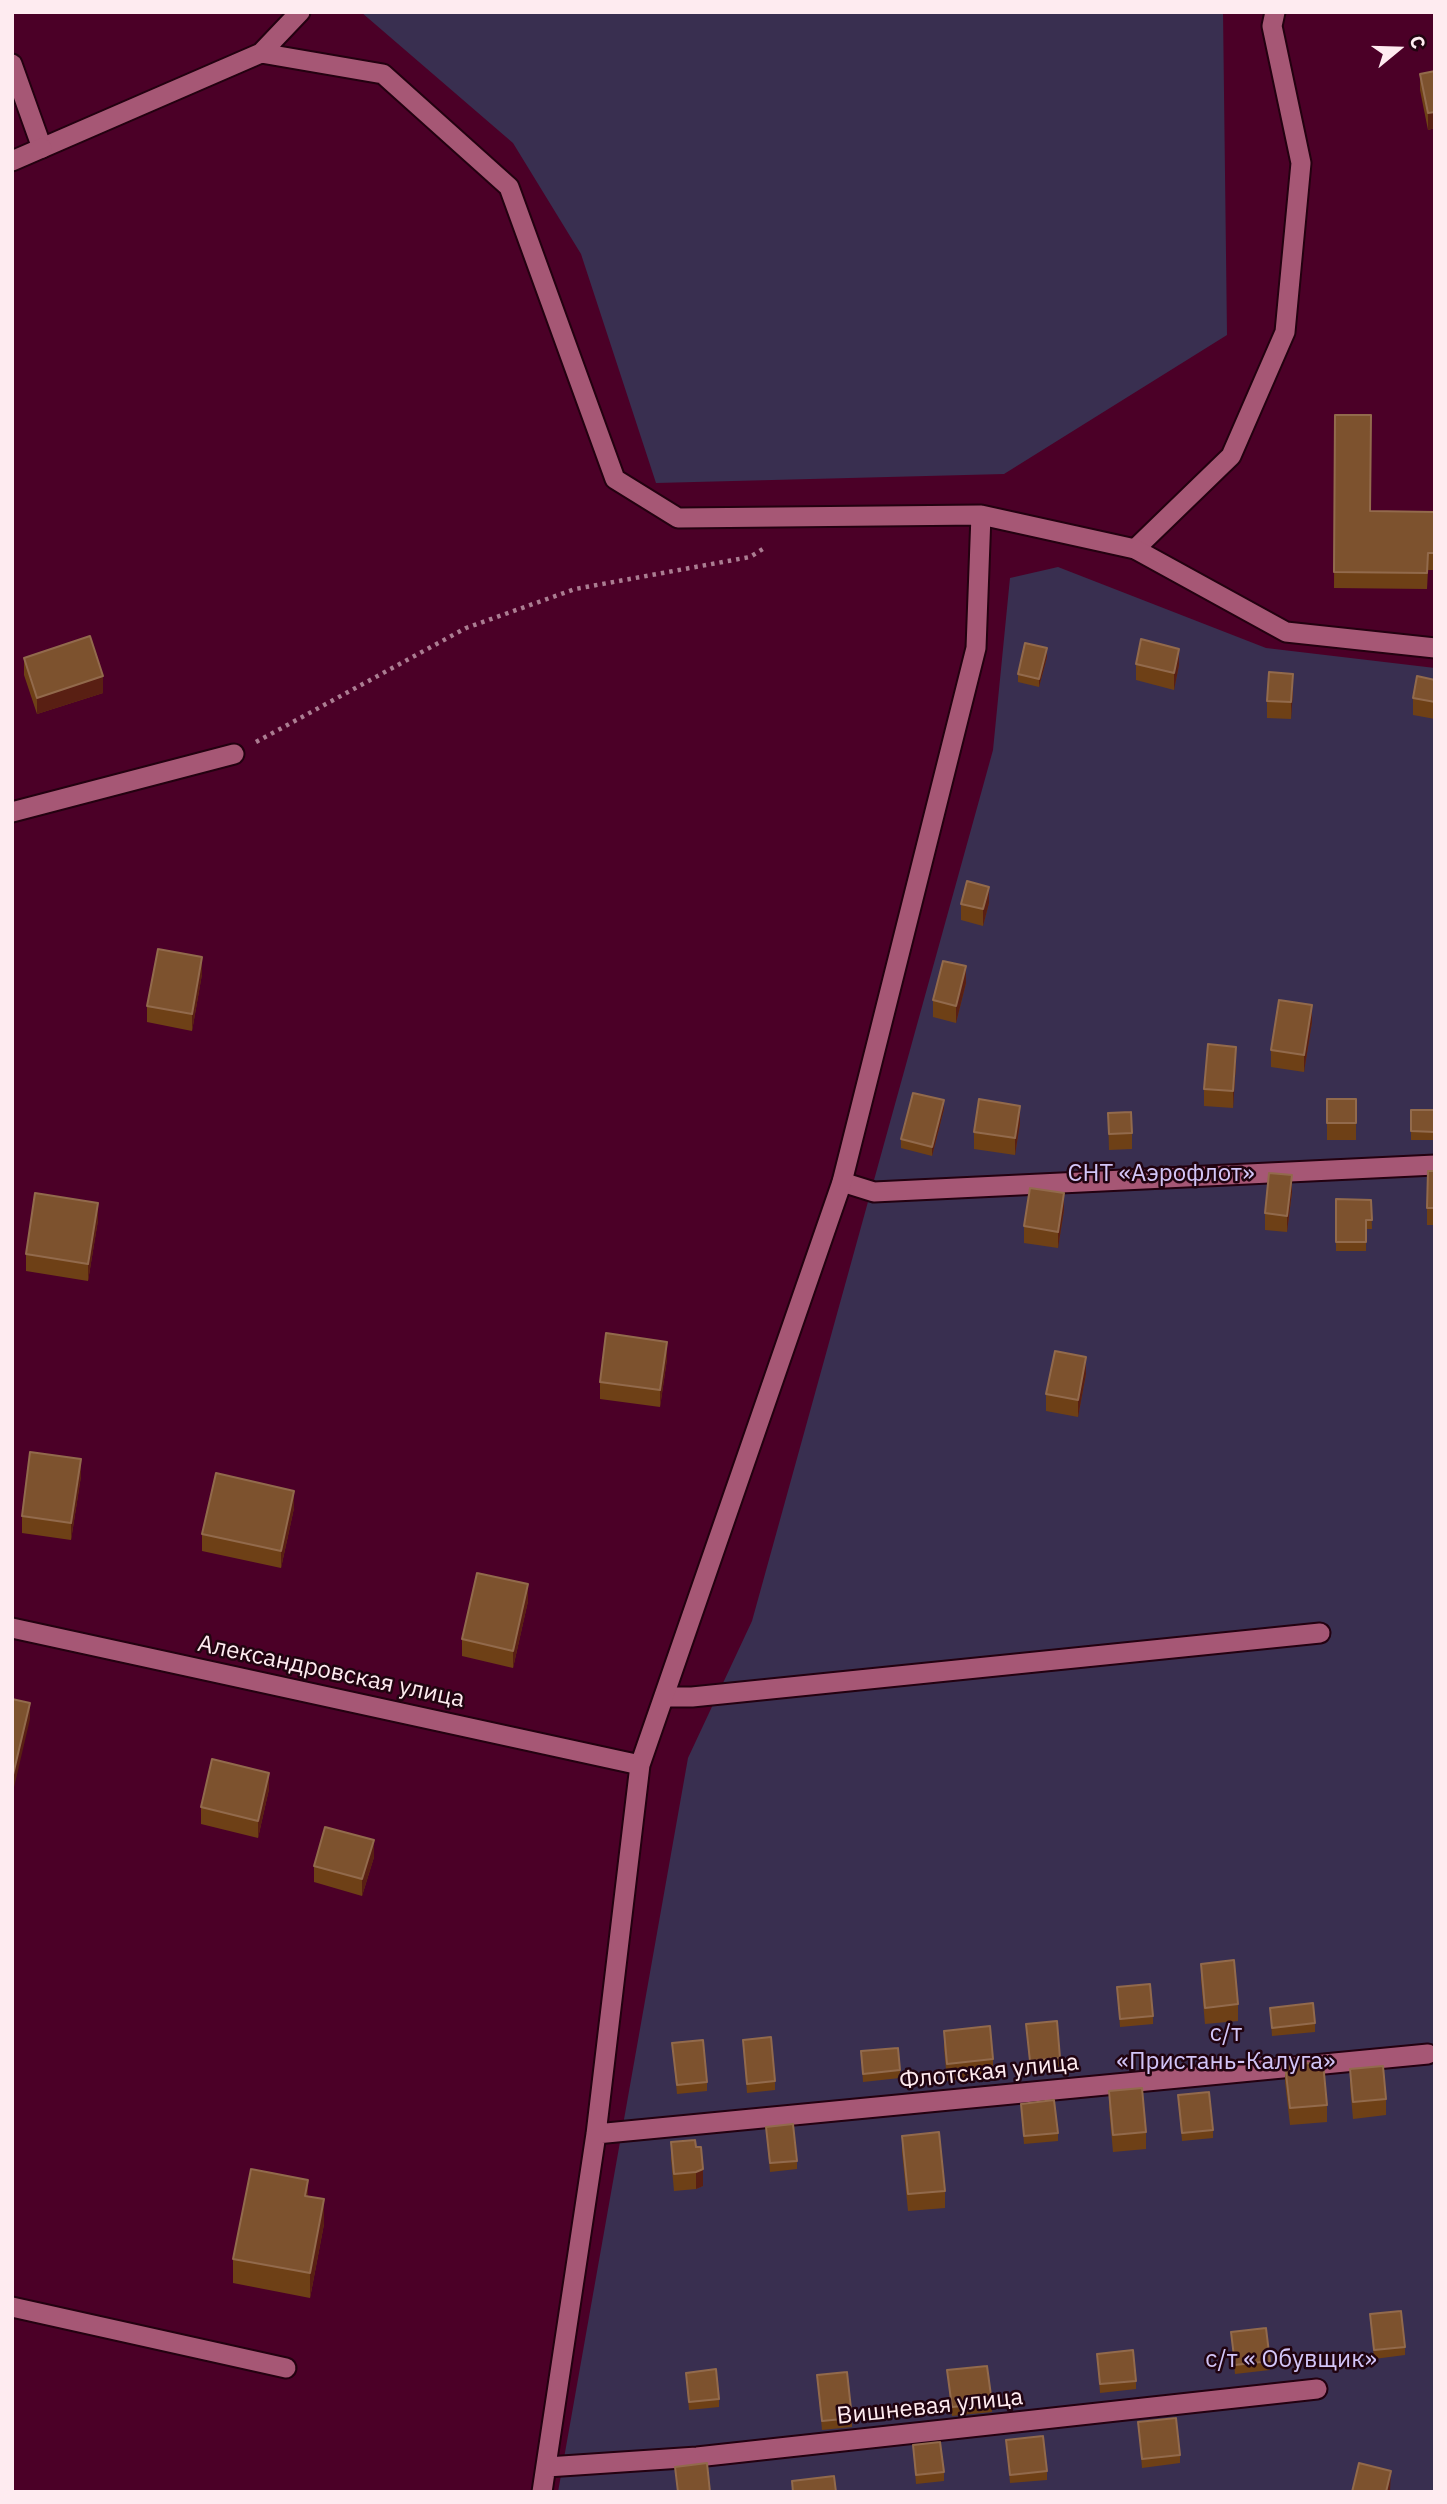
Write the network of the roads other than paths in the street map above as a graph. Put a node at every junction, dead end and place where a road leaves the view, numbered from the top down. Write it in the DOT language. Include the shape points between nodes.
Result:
graph roads {
  1 [pos="300,12"];
  2 [pos="1275,12"];
  3 [pos="261,53"];
  4 [pos="12,64"];
  5 [pos="42,148"];
  6 [pos="12,161"];
  7 [pos="981,515"];
  8 [pos="1135,549"];
  9 [pos="1435,648"];
  10 [pos="234,754"];
  11 [pos="12,811"];
  12 [pos="1435,1165"];
  13 [pos="842,1182"];
  14 [pos="12,1628"];
  15 [pos="1320,1633"];
  16 [pos="664,1697"];
  17 [pos="640,1765"];
  18 [pos="1428,2054"];
  19 [pos="596,2134"];
  20 [pos="12,2307"];
  21 [pos="286,2368"];
  22 [pos="1317,2389"];
  23 [pos="547,2467"];
  24 [pos="542,2492"];
  1 -- 3 [label="street"];
  2 -- 8 [label="street" via="1272,26 1301,163 1284,332 1231,456"];
  3 -- 5 [label="street"];
  3 -- 7 [label="street" via="383,74 509,187 615,480 678,518"];
  4 -- 5 [label="street"];
  5 -- 6 [label="street"];
  7 -- 8 [label="street"];
  7 -- 13 [label="street" via="976,648"];
  8 -- 9 [label="street" via="1286,632"];
  10 -- 11 [label="street"];
  12 -- 13 [label="street" via="874,1192"];
  13 -- 16 [label="street"];
  14 -- 17 [label="street, Александровская улица"];
  15 -- 16 [label="street" via="692,1698"];
  16 -- 17 [label="street"];
  17 -- 19 [label="street"];
  18 -- 19 [label="street, Флотская улица"];
  19 -- 23 [label="street"];
  20 -- 21 [label="street"];
  22 -- 23 [label="street, Вишневая улица" via="697,2457"];
  23 -- 24 [label="street"];
}
